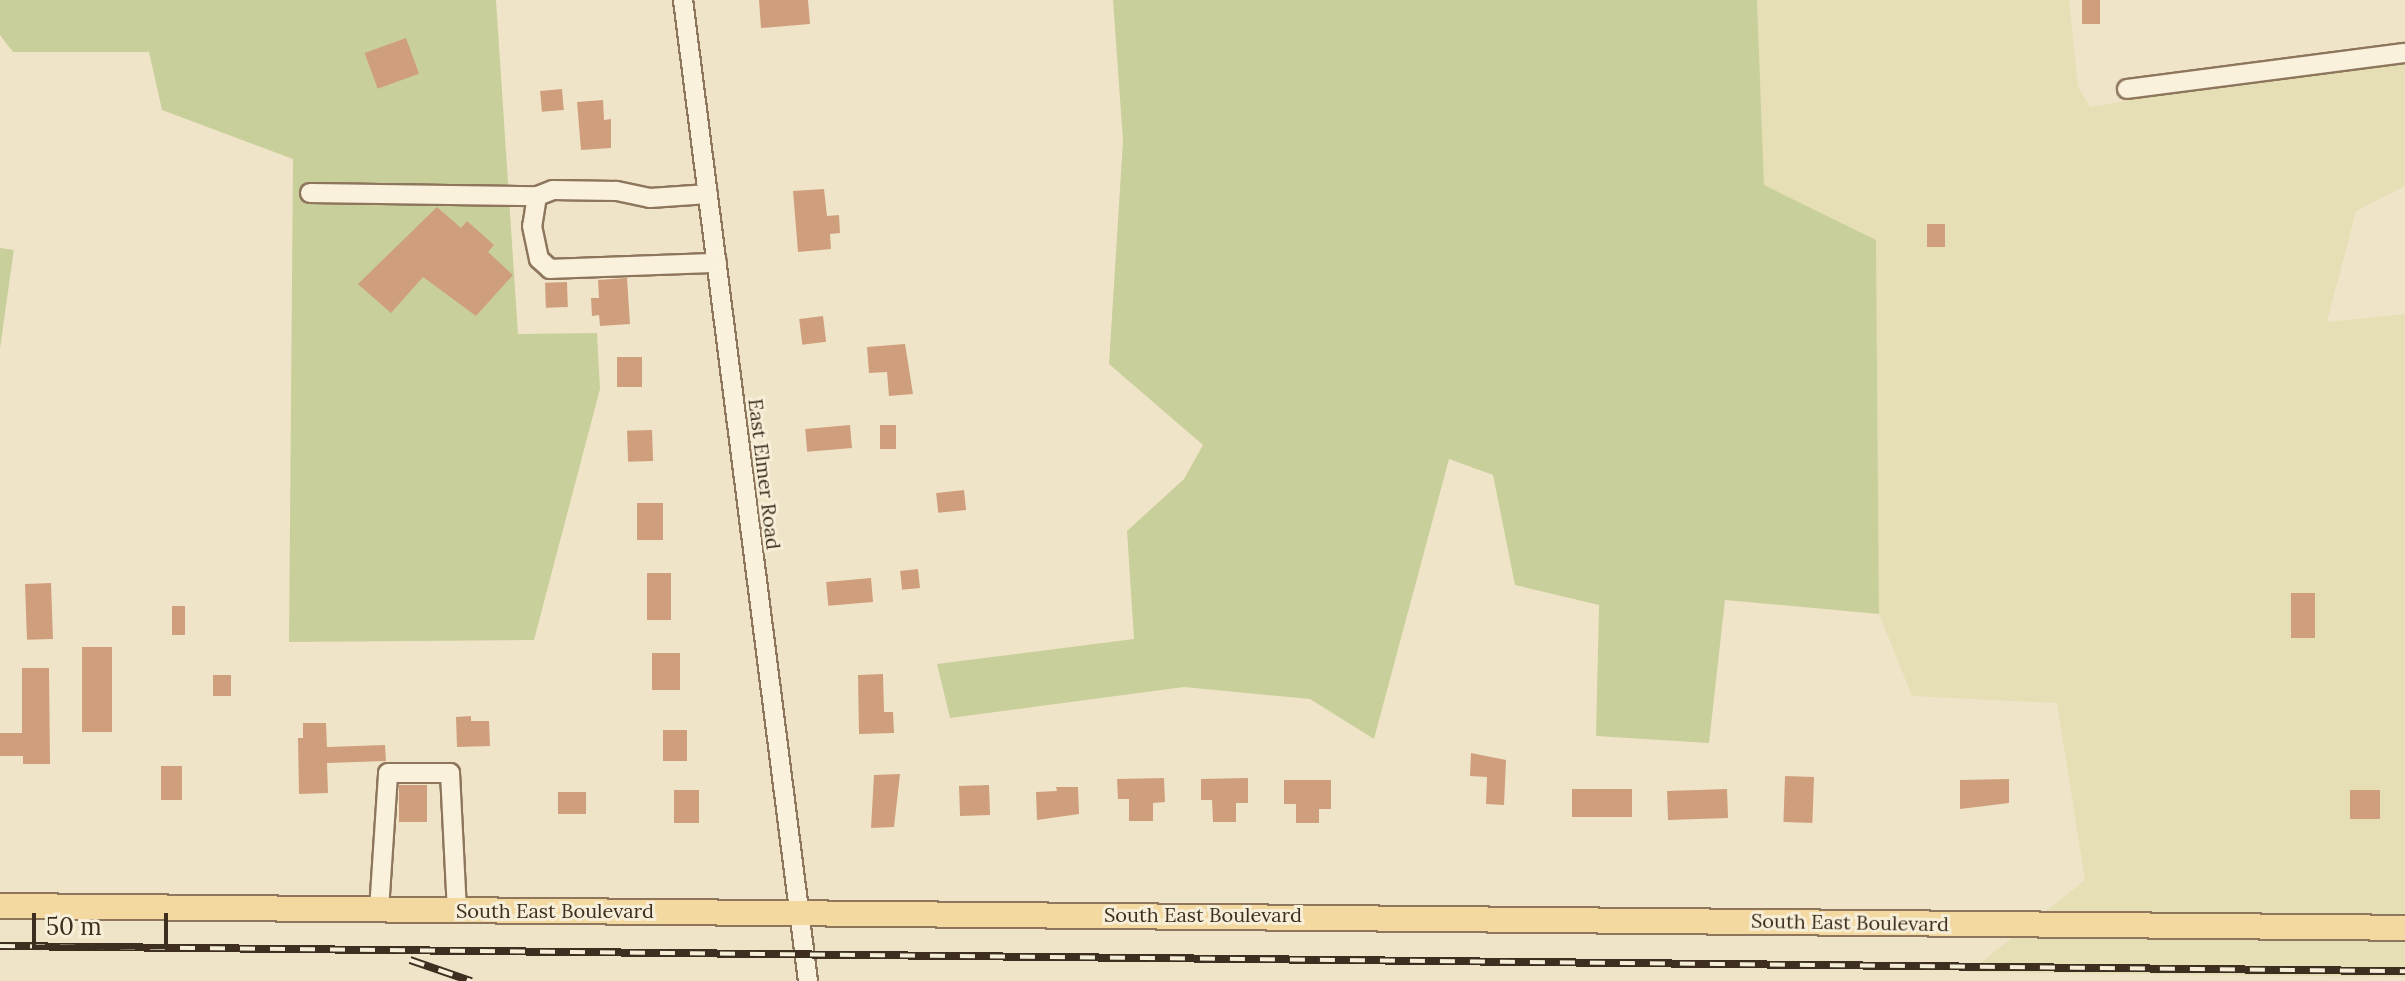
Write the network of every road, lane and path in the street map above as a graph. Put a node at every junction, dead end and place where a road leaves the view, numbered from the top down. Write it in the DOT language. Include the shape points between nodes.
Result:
graph roads {
  1 [pos="683,0"];
  2 [pos="2405,53"];
  3 [pos="2127,89"];
  4 [pos="310,193"];
  5 [pos="708,194"];
  6 [pos="537,196"];
  7 [pos="717,263"];
  8 [pos="0,906"];
  9 [pos="379,910"];
  10 [pos="457,910"];
  11 [pos="799,912"];
  12 [pos="2405,928"];
  13 [pos="808,981"];
  1 -- 5 [label="street, East Elmer Road"];
  2 -- 3 [label="street"];
  4 -- 6 [label="street"];
  5 -- 6 [label="street" via="650,198 616,191 553,190"];
  5 -- 7 [label="street, East Elmer Road"];
  6 -- 7 [label="street" via="532,226 539,259 550,269"];
  7 -- 11 [label="street, East Elmer Road"];
  8 -- 9 [label="main road, South East Boulevard"];
  9 -- 10 [label="main road, South East Boulevard"];
  9 -- 10 [label="street" via="388,773 450,773"];
  10 -- 11 [label="main road, South East Boulevard"];
  11 -- 12 [label="main road, South East Boulevard"];
  11 -- 13 [label="street, East Elmer Road"];
}
